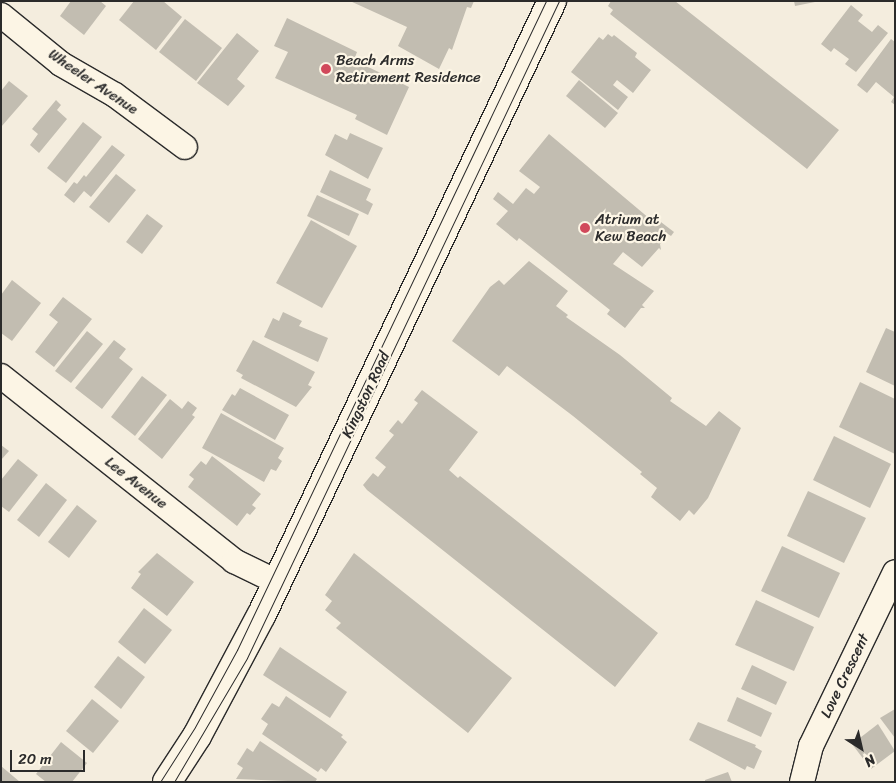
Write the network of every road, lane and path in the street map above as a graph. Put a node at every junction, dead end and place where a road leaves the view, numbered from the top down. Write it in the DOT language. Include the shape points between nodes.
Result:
graph roads {
  1 [pos="552,1"];
  2 [pos="1,15"];
  3 [pos="185,147"];
  4 [pos="1,376"];
  5 [pos="895,572"];
  6 [pos="277,582"];
  7 [pos="167,782"];
  8 [pos="802,782"];
  1 -- 6 [label="main road, Kingston Road"];
  2 -- 3 [label="street, Wheeler Avenue" via="62,64 115,95"];
  4 -- 6 [label="street, Lee Avenue" via="234,561"];
  5 -- 8 [label="street, Love Crescent" via="811,746"];
  6 -- 7 [label="main road, Kingston Road" via="197,736"];
}
